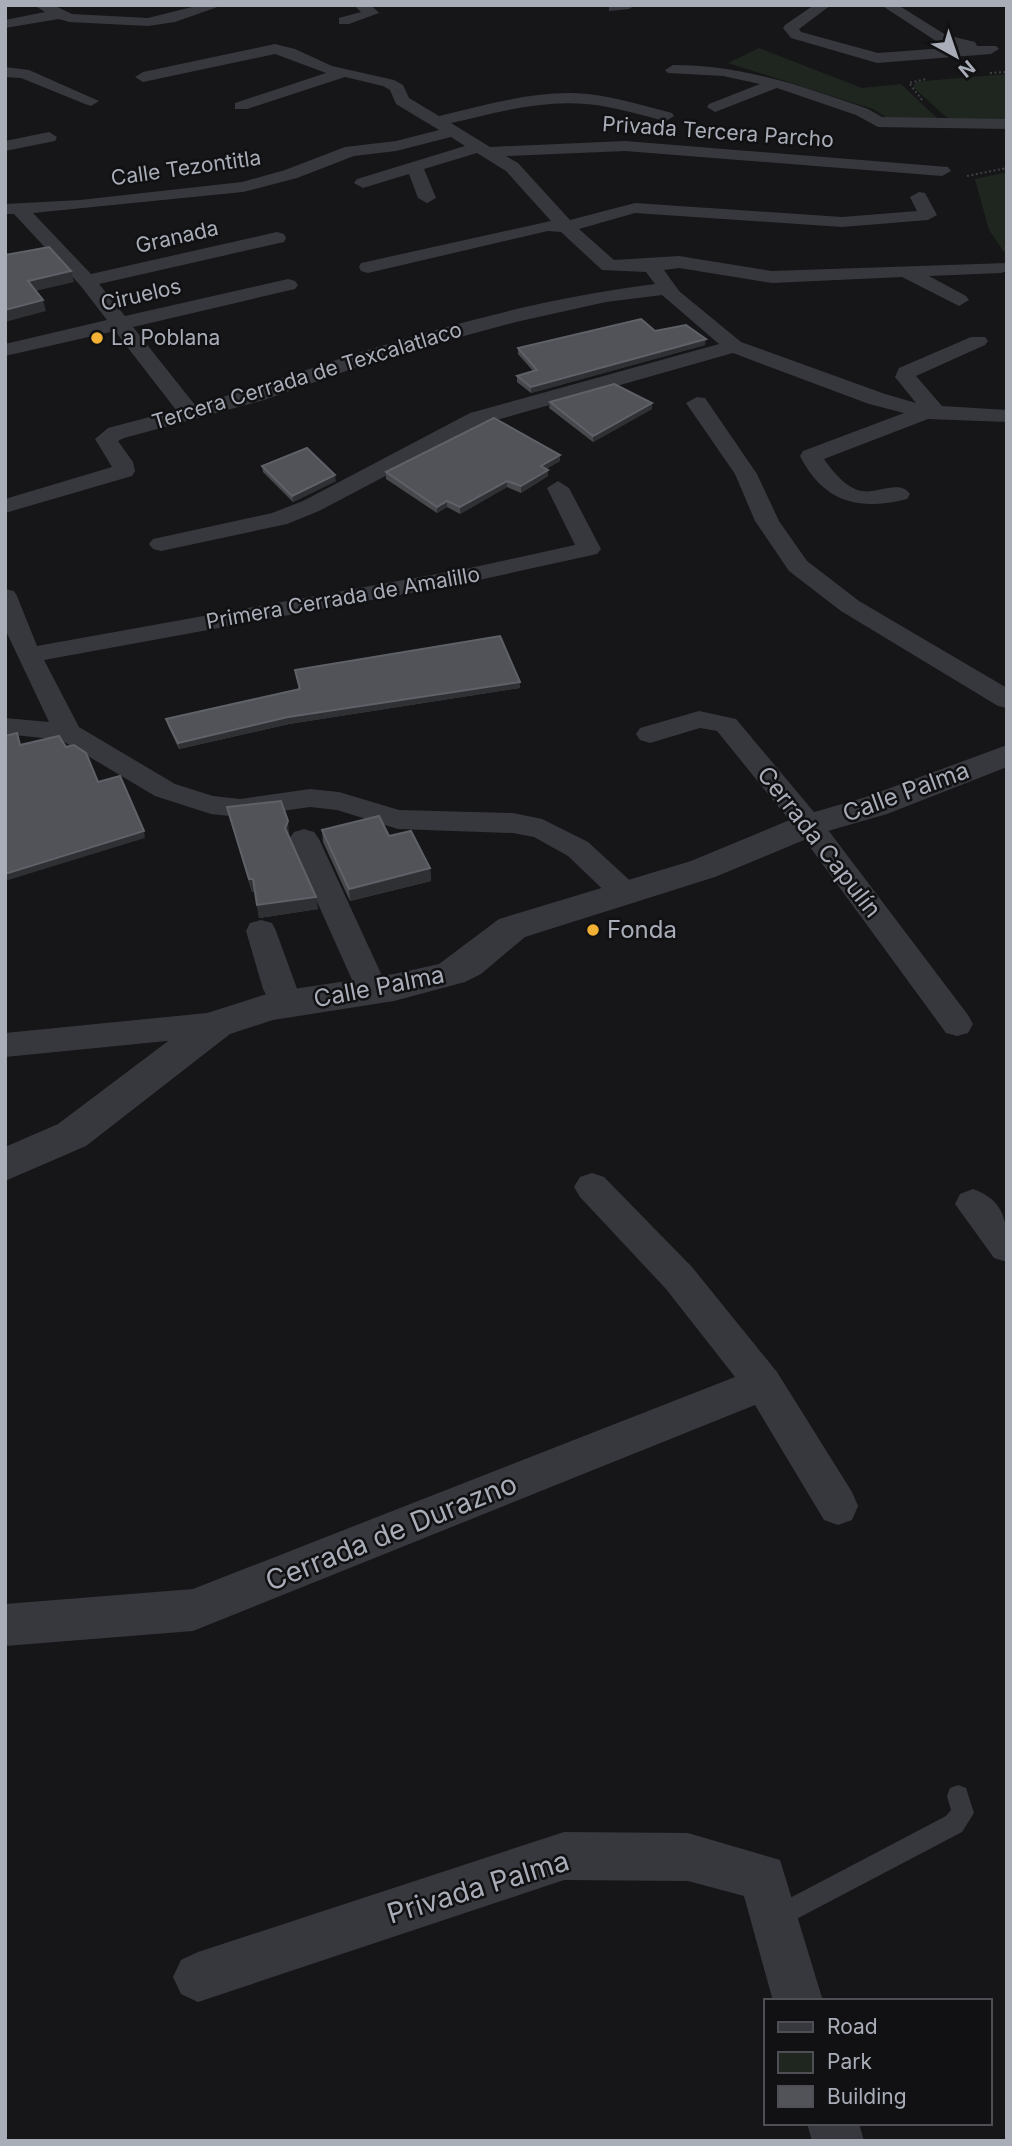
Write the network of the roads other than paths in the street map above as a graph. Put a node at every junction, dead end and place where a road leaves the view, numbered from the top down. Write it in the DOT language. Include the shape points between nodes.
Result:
graph roads {
  1 [pos="42,5"];
  2 [pos="216,5"];
  3 [pos="361,5"];
  4 [pos="888,5"];
  5 [pos="818,9"];
  6 [pos="61,14"];
  7 [pos="344,21"];
  8 [pos="5,24"];
  9 [pos="999,49"];
  10 [pos="673,70"];
  11 [pos="5,72"];
  12 [pos="346,72"];
  13 [pos="143,77"];
  14 [pos="776,83"];
  15 [pos="91,101"];
  16 [pos="241,106"];
  17 [pos="715,107"];
  18 [pos="666,117"];
  19 [pos="1007,124"];
  20 [pos="444,127"];
  21 [pos="49,136"];
  22 [pos="5,146"];
  23 [pos="484,150"];
  24 [pos="415,168"];
  25 [pos="942,171"];
  26 [pos="363,183"];
  27 [pos="743,193"];
  28 [pos="919,197"];
  29 [pos="427,198"];
  30 [pos="12,209"];
  31 [pos="742,217"];
  32 [pos="566,228"];
  33 [pos="276,238"];
  34 [pos="652,266"];
  35 [pos="369,267"];
  36 [pos="1001,267"];
  37 [pos="907,272"];
  38 [pos="87,281"];
  39 [pos="288,285"];
  40 [pos="668,288"];
  41 [pos="959,300"];
  42 [pos="120,323"];
  43 [pos="978,341"];
  44 [pos="734,346"];
  45 [pos="5,350"];
  46 [pos="697,403"];
  47 [pos="189,412"];
  48 [pos="931,413"];
  49 [pos="1007,416"];
  50 [pos="558,488"];
  51 [pos="899,494"];
  52 [pos="5,506"];
  53 [pos="161,544"];
  54 [pos="5,596"];
  55 [pos="28,655"];
  56 [pos="1007,700"];
  57 [pos="5,726"];
  58 [pos="68,732"];
  59 [pos="650,734"];
  60 [pos="1007,755"];
  61 [pos="809,825"];
  62 [pos="304,839"];
  63 [pos="626,894"];
  64 [pos="261,931"];
  65 [pos="373,991"];
  66 [pos="287,1005"];
  67 [pos="217,1024"];
  68 [pos="957,1024"];
  69 [pos="5,1045"];
  70 [pos="5,1165"];
  71 [pos="593,1187"];
  72 [pos="973,1204"];
  73 [pos="1007,1247"];
  74 [pos="763,1384"];
  75 [pos="838,1506"];
  76 [pos="5,1625"];
  77 [pos="958,1796"];
  78 [pos="775,1919"];
  79 [pos="198,1977"];
  80 [pos="797,1999"];
  1 -- 6 [label="street"];
  2 -- 6 [label="street" via="160,21"];
  3 -- 7 [label="street" via="372,13"];
  4 -- 9 [label="street" via="941,38"];
  5 -- 9 [label="street" via="792,24 796,35 863,56"];
  6 -- 8 [label="street"];
  10 -- 14 [label="street" via="736,71"];
  11 -- 15 [label="street" via="24,73"];
  12 -- 13 [label="street" via="323,68 284,50 268,50"];
  12 -- 16 [label="street"];
  12 -- 20 [label="street" via="391,83 402,101"];
  14 -- 17 [label="street"];
  14 -- 19 [label="street" via="862,112 878,122"];
  18 -- 20 [label="street, Calle Tezontitla" via="606,101 554,99 514,104"];
  20 -- 23 [label="street"];
  20 -- 30 [label="street, Calle Tezontitla" via="396,146 351,151 243,187"];
  21 -- 22 [label="street"];
  23 -- 24 [label="street, Privada Tercera Parcho"];
  23 -- 25 [label="street, Privada Tercera Parcho" via="625,146"];
  23 -- 32 [label="street" via="512,167"];
  24 -- 26 [label="street, Privada Tercera Parcho"];
  24 -- 29 [label="street"];
  27 -- 31 [label="street"];
  28 -- 31 [label="street" via="928,215 830,222"];
  30 -- 38 [label="street"];
  31 -- 32 [label="street" via="635,208 608,212"];
  32 -- 34 [label="street" via="609,266"];
  32 -- 35 [label="street" via="548,226"];
  33 -- 38 [label="street, Granada"];
  34 -- 37 [label="street" via="679,262 772,277"];
  34 -- 40 [label="street"];
  36 -- 37 [label="street"];
  37 -- 41 [label="street"];
  38 -- 42 [label="street"];
  39 -- 42 [label="street, Ciruelos"];
  40 -- 44 [label="street"];
  40 -- 47 [label="street, Tercera Cerrada de Texcalatlaco" via="512,317"];
  42 -- 45 [label="street, Ciruelos"];
  42 -- 47 [label="street"];
  43 -- 48 [label="street" via="906,372"];
  44 -- 48 [label="street" via="825,382"];
  44 -- 53 [label="street" via="478,418 290,515"];
  46 -- 56 [label="street" via="746,474 767,521 798,566 849,606"];
  47 -- 52 [label="street, Tercera Cerrada de Texcalatlaco" via="106,439 124,471"];
  48 -- 49 [label="street"];
  48 -- 51 [label="street" via="811,456 845,495 862,500"];
  50 -- 55 [label="street, Primera Cerrada de Amalillo" via="590,549"];
  54 -- 55 [label="street"];
  55 -- 58 [label="street"];
  57 -- 58 [label="street"];
  58 -- 63 [label="street" via="165,790 211,805 240,808 310,798 339,801 398,819 513,823 542,829 578,849"];
  59 -- 61 [label="street, Cerrada Capulín" via="699,719 726,725"];
  60 -- 61 [label="street, Calle Palma" via="875,806"];
  61 -- 63 [label="street, Calle Palma" via="703,869"];
  61 -- 68 [label="street, Cerrada Capulín"];
  62 -- 65 [label="street"];
  63 -- 65 [label="street, Calle Palma" via="512,928 455,972"];
  64 -- 66 [label="street"];
  65 -- 66 [label="street, Calle Palma"];
  66 -- 67 [label="street, Calle Palma" via="240,1013"];
  67 -- 69 [label="street"];
  67 -- 70 [label="street, Calle Palma" via="72,1135"];
  71 -- 74 [label="street" via="679,1278"];
  72 -- 73 [label="street"];
  74 -- 75 [label="street"];
  74 -- 76 [label="street, Cerrada de Durazno" via="193,1610"];
  77 -- 78 [label="lane" via="962,1813 954,1824"];
  78 -- 79 [label="street, Privada Palma" via="763,1877 688,1857 564,1856"];
  78 -- 80 [label="street, Privada Palma"];
}
